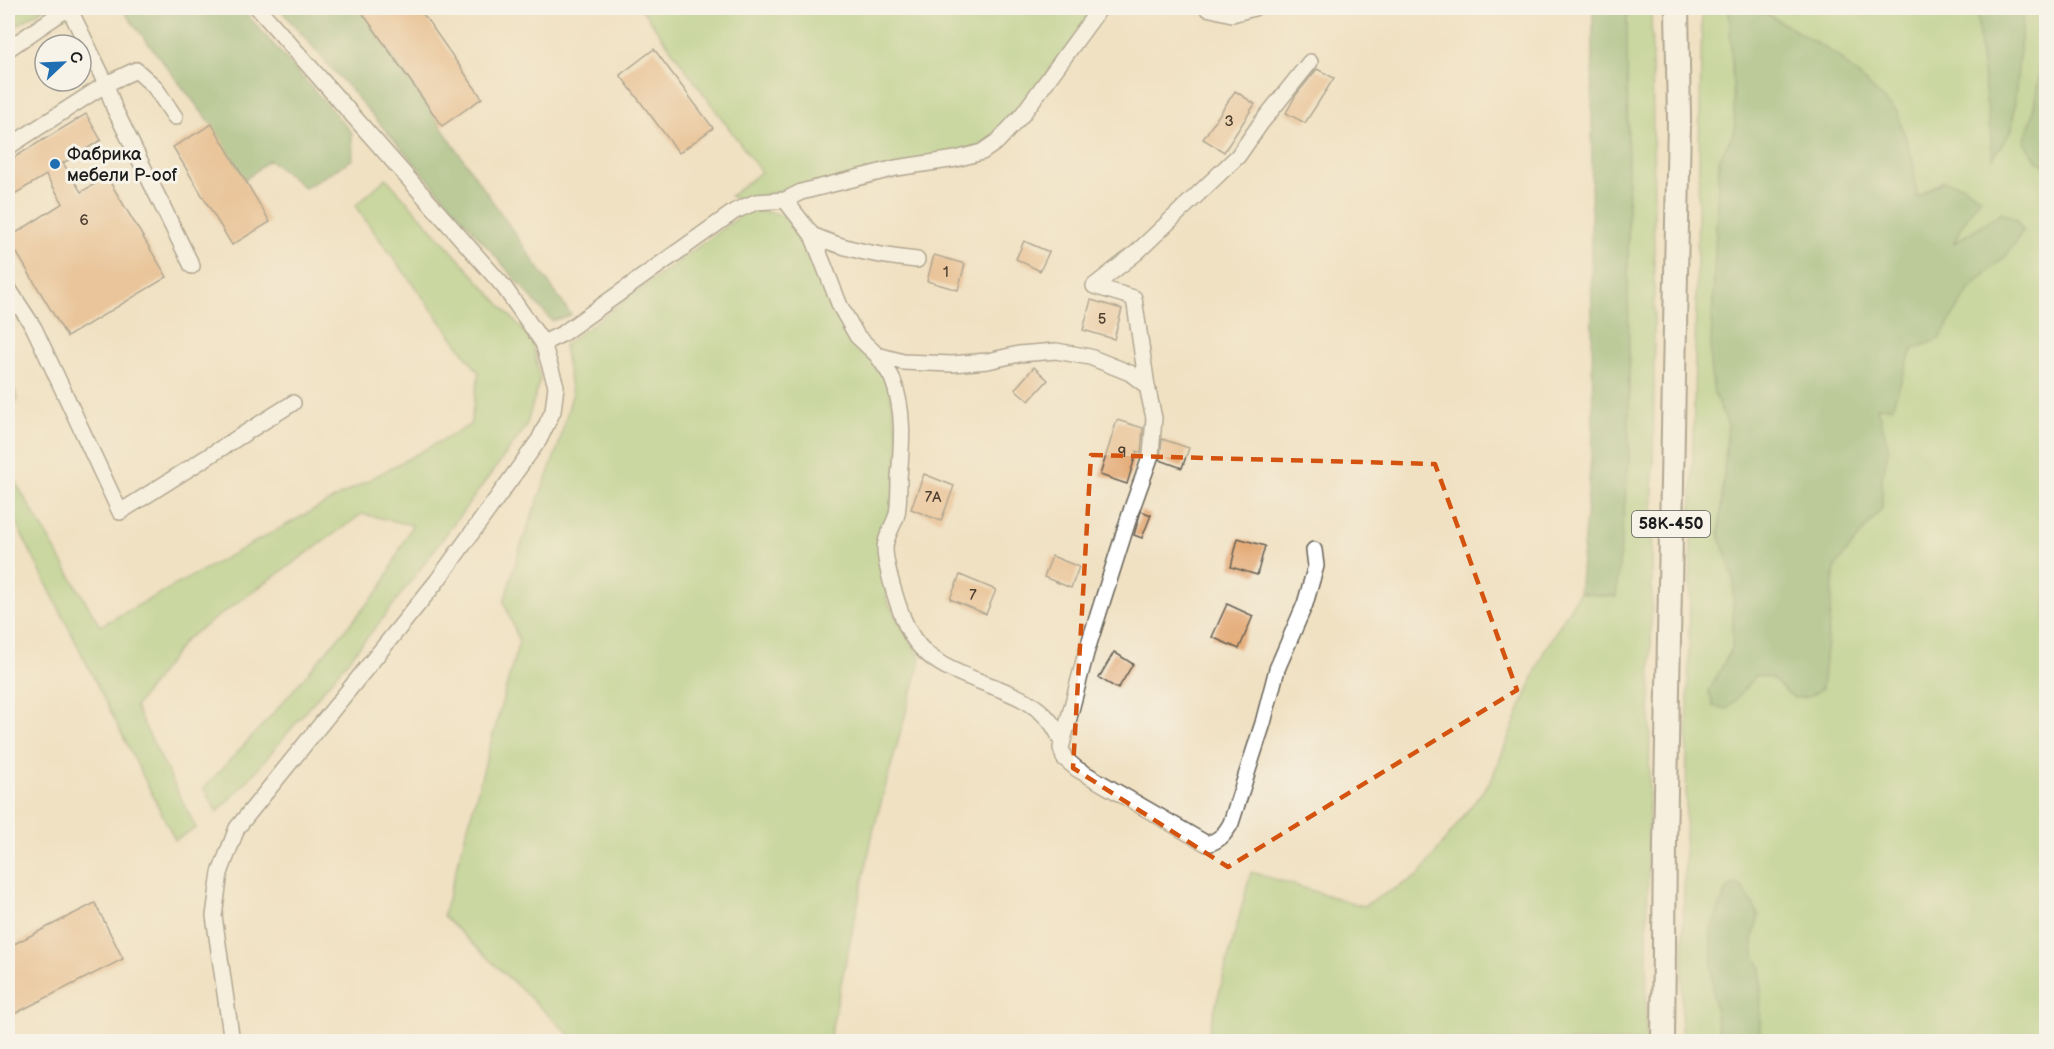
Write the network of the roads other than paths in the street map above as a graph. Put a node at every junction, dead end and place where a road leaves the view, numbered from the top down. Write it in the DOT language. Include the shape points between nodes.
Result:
graph roads {
  1 [pos="69,8"];
  2 [pos="258,8"];
  3 [pos="1100,8"];
  4 [pos="1207,8"];
  5 [pos="1254,8"];
  6 [pos="1677,8"];
  7 [pos="8,49"];
  8 [pos="1310,62"];
  9 [pos="106,84"];
  10 [pos="175,117"];
  11 [pos="8,147"];
  12 [pos="785,200"];
  13 [pos="812,235"];
  14 [pos="917,260"];
  15 [pos="192,266"];
  16 [pos="8,288"];
  17 [pos="543,343"];
  18 [pos="877,355"];
  19 [pos="1147,386"];
  20 [pos="293,403"];
  21 [pos="1314,550"];
  22 [pos="1062,743"];
  23 [pos="232,1041"];
  24 [pos="1663,1041"];
  1 -- 7 [label="street"];
  1 -- 9 [label="street"];
  2 -- 17 [label="street" via="504,287"];
  3 -- 12 [label="street" via="1022,115 982,152 896,168"];
  4 -- 5 [label="street" via="1232,14"];
  6 -- 24 [label="highway, 58К-450" via="1679,119"];
  8 -- 19 [label="street" via="1238,156 1136,253 1094,286 1134,298"];
  9 -- 10 [label="street" via="136,70 154,86"];
  9 -- 11 [label="street"];
  9 -- 15 [label="street" via="114,108"];
  12 -- 13 [label="street"];
  12 -- 17 [label="street" via="756,202 735,211 562,334"];
  13 -- 14 [label="street" via="860,252"];
  13 -- 18 [label="street" via="840,306 857,336"];
  16 -- 20 [label="street" via="34,328 120,512"];
  17 -- 23 [label="street" via="556,386 553,411 539,440 437,581 237,828 220,873 214,916"];
  18 -- 19 [label="street" via="903,362 952,364 1056,351 1090,357"];
  18 -- 22 [label="street" via="891,377 903,427 897,514 884,548 908,630 923,650 951,671 1001,689 1044,713"];
  19 -- 22 [label="street" via="1154,418 1151,455 1089,643"];
  21 -- 22 [label="street" via="1316,566 1305,604 1277,669 1231,823 1216,842 1207,844 1077,769 1064,758"];
}
